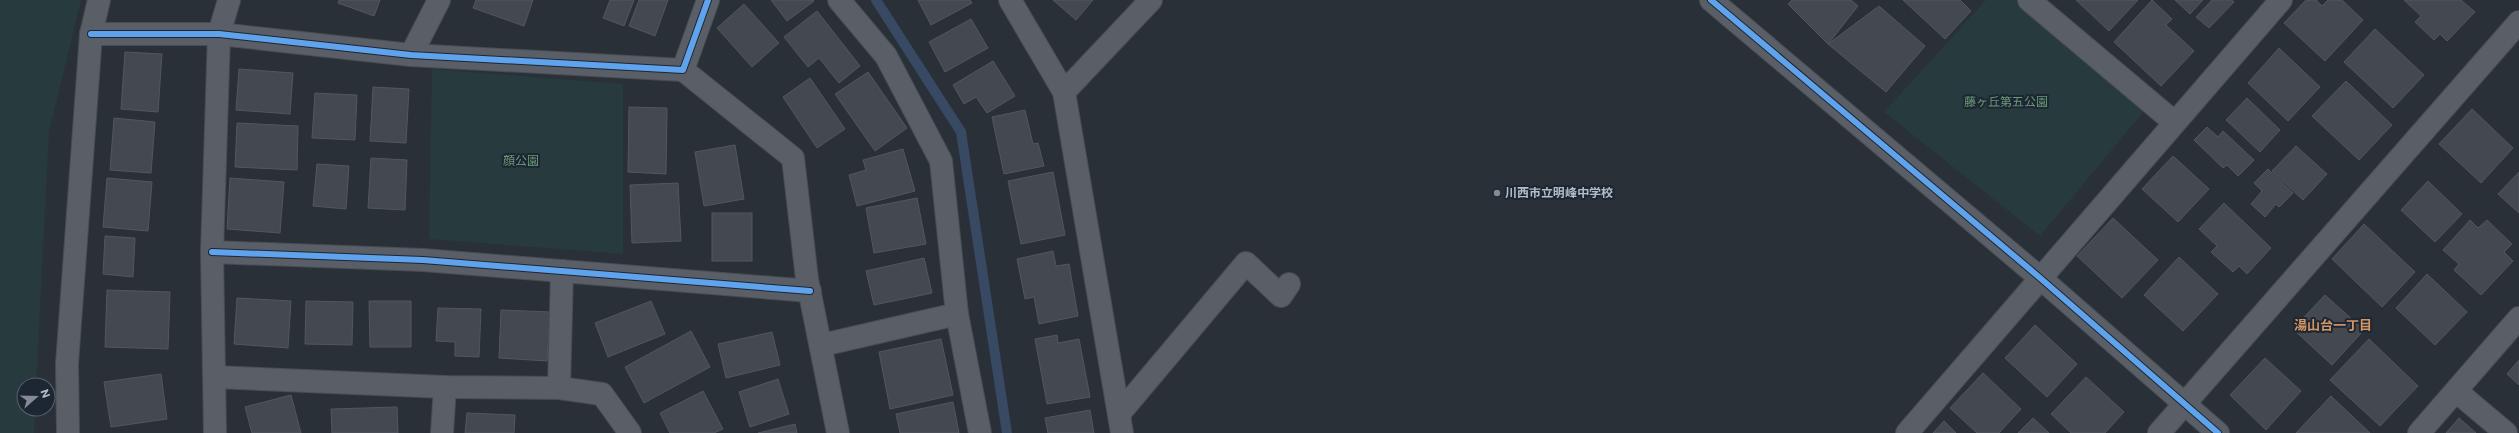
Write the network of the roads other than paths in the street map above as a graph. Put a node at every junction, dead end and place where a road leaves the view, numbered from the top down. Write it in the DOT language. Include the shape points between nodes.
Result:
graph roads {
  1 [pos="99,0"];
  2 [pos="229,0"];
  3 [pos="439,0"];
  4 [pos="708,0"];
  5 [pos="839,0"];
  6 [pos="1010,0"];
  7 [pos="1151,0"];
  8 [pos="1712,0"];
  9 [pos="2029,0"];
  10 [pos="2281,0"];
  11 [pos="2519,22"];
  12 [pos="91,34"];
  13 [pos="220,34"];
  14 [pos="411,55"];
  15 [pos="683,70"];
  16 [pos="1064,92"];
  17 [pos="2174,122"];
  18 [pos="212,252"];
  19 [pos="562,271"];
  20 [pos="2039,277"];
  21 [pos="1289,284"];
  22 [pos="810,291"];
  23 [pos="957,314"];
  24 [pos="2519,318"];
  25 [pos="822,345"];
  26 [pos="214,377"];
  27 [pos="445,387"];
  28 [pos="559,388"];
  29 [pos="2456,390"];
  30 [pos="2185,404"];
  31 [pos="1120,423"];
  32 [pos="68,433"];
  33 [pos="215,433"];
  34 [pos="442,433"];
  35 [pos="630,433"];
  36 [pos="838,433"];
  37 [pos="980,433"];
  38 [pos="1907,433"];
  39 [pos="2160,433"];
  40 [pos="2218,433"];
  41 [pos="2419,433"];
  42 [pos="2506,433"];
  1 -- 12 [label="street"];
  2 -- 13 [label="street"];
  3 -- 14 [label="street"];
  4 -- 15 [label="street"];
  5 -- 23 [label="street" via="886,56 941,161"];
  6 -- 16 [label="street"];
  7 -- 16 [label="street"];
  8 -- 20 [label="street"];
  9 -- 17 [label="street"];
  10 -- 17 [label="street"];
  11 -- 30 [label="street"];
  12 -- 13 [label="street"];
  12 -- 32 [label="street" via="67,364"];
  13 -- 14 [label="street"];
  13 -- 18 [label="street"];
  14 -- 15 [label="street"];
  15 -- 22 [label="street" via="793,158"];
  16 -- 31 [label="street"];
  17 -- 20 [label="street"];
  18 -- 19 [label="street" via="423,260"];
  18 -- 26 [label="street"];
  19 -- 22 [label="street"];
  19 -- 28 [label="street"];
  20 -- 30 [label="street"];
  20 -- 38 [label="street"];
  21 -- 31 [label="street" via="1281,296 1246,263"];
  22 -- 25 [label="street"];
  23 -- 25 [label="street"];
  23 -- 37 [label="street"];
  24 -- 29 [label="street"];
  25 -- 36 [label="street"];
  26 -- 27 [label="street"];
  26 -- 33 [label="street"];
  27 -- 28 [label="street"];
  27 -- 34 [label="street"];
  28 -- 35 [label="street" via="602,394"];
  29 -- 41 [label="street"];
  29 -- 42 [label="street"];
  30 -- 39 [label="street"];
  30 -- 40 [label="street"];
}
